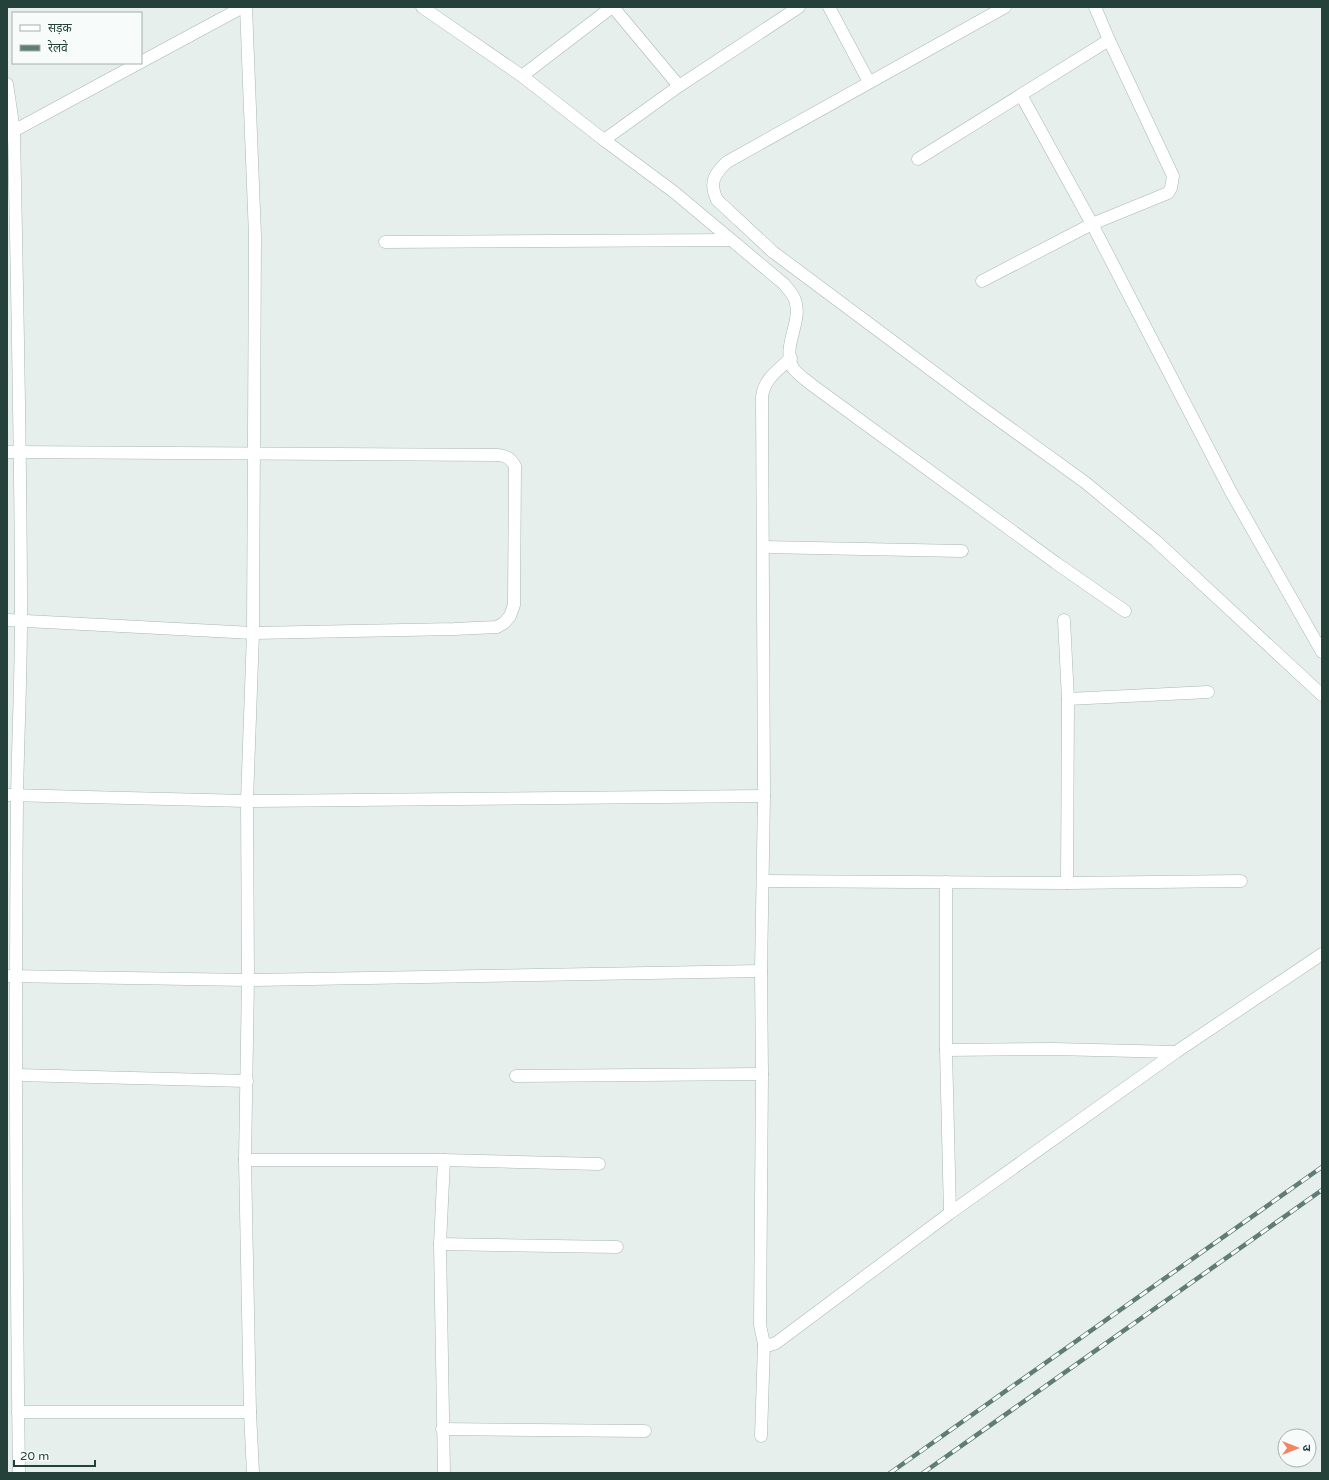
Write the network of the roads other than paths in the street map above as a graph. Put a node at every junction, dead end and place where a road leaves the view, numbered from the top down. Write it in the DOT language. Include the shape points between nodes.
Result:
graph roads {
  1 [pos="243,7"];
  2 [pos="246,7"];
  3 [pos="422,7"];
  4 [pos="612,7"];
  5 [pos="800,7"];
  6 [pos="829,7"];
  7 [pos="1005,7"];
  8 [pos="1095,7"];
  9 [pos="1109,40"];
  10 [pos="142,62"];
  11 [pos="138,64"];
  12 [pos="522,76"];
  13 [pos="869,82"];
  14 [pos="7,84"];
  15 [pos="679,86"];
  16 [pos="1021,95"];
  17 [pos="10,133"];
  18 [pos="604,140"];
  19 [pos="918,159"];
  20 [pos="1092,224"];
  21 [pos="731,240"];
  22 [pos="385,242"];
  23 [pos="982,281"];
  24 [pos="791,358"];
  25 [pos="7,452"];
  26 [pos="20,452"];
  27 [pos="254,453"];
  28 [pos="764,547"];
  29 [pos="962,551"];
  30 [pos="1125,611"];
  31 [pos="7,620"];
  32 [pos="21,620"];
  33 [pos="1064,620"];
  34 [pos="253,633"];
  35 [pos="1322,652"];
  36 [pos="1208,692"];
  37 [pos="1322,695"];
  38 [pos="1068,699"];
  39 [pos="12,795"];
  40 [pos="764,796"];
  41 [pos="247,801"];
  42 [pos="763,881"];
  43 [pos="1241,881"];
  44 [pos="946,882"];
  45 [pos="1067,883"];
  46 [pos="1322,954"];
  47 [pos="761,971"];
  48 [pos="12,976"];
  49 [pos="248,980"];
  50 [pos="946,1050"];
  51 [pos="1176,1052"];
  52 [pos="762,1074"];
  53 [pos="17,1075"];
  54 [pos="516,1076"];
  55 [pos="247,1081"];
  56 [pos="11,1151"];
  57 [pos="245,1160"];
  58 [pos="444,1160"];
  59 [pos="599,1164"];
  60 [pos="950,1213"];
  61 [pos="440,1244"];
  62 [pos="617,1247"];
  63 [pos="12,1344"];
  64 [pos="764,1344"];
  65 [pos="18,1412"];
  66 [pos="250,1412"];
  67 [pos="442,1429"];
  68 [pos="645,1431"];
  69 [pos="761,1436"];
  70 [pos="19,1473"];
  71 [pos="253,1473"];
  72 [pos="444,1473"];
  1 -- 10 [label="street"];
  2 -- 27 [label="street" via="254,236"];
  3 -- 12 [label="street"];
  4 -- 12 [label="street"];
  4 -- 15 [label="street"];
  5 -- 15 [label="street"];
  6 -- 13 [label="street"];
  7 -- 13 [label="street"];
  8 -- 9 [label="street"];
  9 -- 16 [label="street"];
  9 -- 20 [label="street" via="1173,176 1168,193"];
  11 -- 17 [label="street"];
  12 -- 18 [label="street"];
  13 -- 37 [label="street" via="728,162 718,170 714,179 713,190 717,200 773,252 1086,483 1156,541"];
  14 -- 17 [label="street"];
  15 -- 18 [label="street"];
  16 -- 19 [label="street"];
  16 -- 20 [label="street"];
  17 -- 26 [label="street"];
  18 -- 21 [label="street" via="674,192"];
  20 -- 23 [label="street"];
  20 -- 35 [label="street" via="1231,492"];
  21 -- 22 [label="street"];
  21 -- 24 [label="street" via="784,284 795,300 797,312 790,347"];
  24 -- 28 [label="street" via="767,381 763,389"];
  24 -- 30 [label="street" via="793,368 812,385"];
  25 -- 26 [label="street"];
  26 -- 27 [label="street"];
  26 -- 32 [label="street"];
  27 -- 34 [label="street"];
  27 -- 34 [label="street" via="498,455 507,456 515,466 514,606 504,623 497,627 454,630"];
  28 -- 29 [label="street"];
  28 -- 40 [label="street"];
  31 -- 32 [label="street"];
  32 -- 34 [label="street"];
  32 -- 39 [label="street"];
  33 -- 38 [label="street"];
  34 -- 41 [label="street"];
  36 -- 38 [label="street"];
  38 -- 45 [label="street"];
  39 -- 41 [label="street"];
  39 -- 48 [label="street"];
  40 -- 41 [label="street"];
  40 -- 42 [label="street"];
  41 -- 49 [label="street"];
  42 -- 44 [label="street"];
  42 -- 47 [label="street"];
  43 -- 45 [label="street"];
  44 -- 45 [label="street"];
  44 -- 50 [label="street"];
  46 -- 51 [label="street"];
  47 -- 49 [label="street"];
  47 -- 52 [label="street"];
  48 -- 49 [label="street"];
  48 -- 53 [label="street"];
  49 -- 55 [label="street"];
  50 -- 51 [label="street"];
  50 -- 60 [label="street"];
  51 -- 60 [label="street"];
  52 -- 54 [label="street"];
  52 -- 64 [label="street" via="760,1325"];
  53 -- 55 [label="street"];
  53 -- 56 [label="street"];
  55 -- 57 [label="street"];
  56 -- 63 [label="street"];
  57 -- 58 [label="street"];
  57 -- 66 [label="street"];
  58 -- 59 [label="street"];
  58 -- 61 [label="street"];
  60 -- 64 [label="street" via="776,1343"];
  61 -- 62 [label="street"];
  61 -- 67 [label="street"];
  63 -- 65 [label="street"];
  64 -- 69 [label="street"];
  65 -- 66 [label="street"];
  65 -- 70 [label="street"];
  66 -- 71 [label="street"];
  67 -- 68 [label="street"];
  67 -- 72 [label="street"];
}
